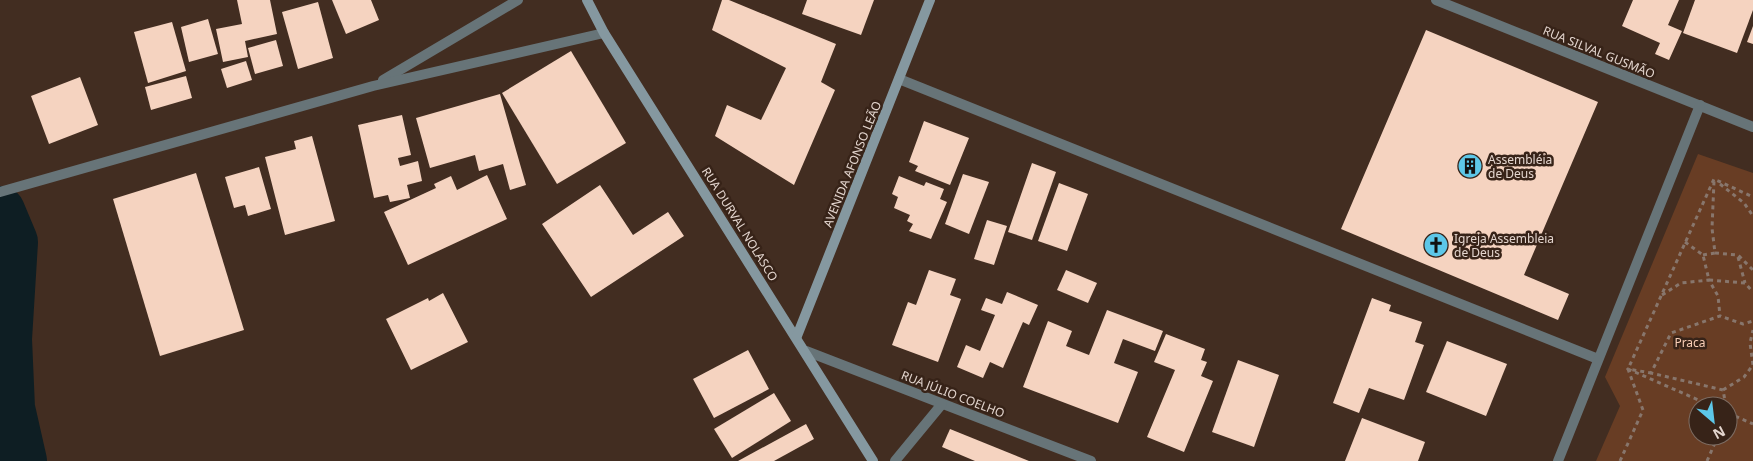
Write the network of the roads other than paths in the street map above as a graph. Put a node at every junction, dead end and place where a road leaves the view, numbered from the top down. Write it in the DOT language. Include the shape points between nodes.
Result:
graph roads {
  1 [pos="518,0"];
  2 [pos="587,0"];
  3 [pos="930,0"];
  4 [pos="1436,0"];
  5 [pos="604,32"];
  6 [pos="899,79"];
  7 [pos="373,86"];
  8 [pos="1700,105"];
  9 [pos="1753,127"];
  10 [pos="0,192"];
  11 [pos="797,336"];
  12 [pos="806,351"];
  13 [pos="1598,359"];
  14 [pos="942,404"];
  15 [pos="873,461"];
  16 [pos="895,461"];
  17 [pos="1091,461"];
  18 [pos="1558,461"];
  1 -- 7 [label="street"];
  2 -- 5 [label="street, RUA DURVAL NOLASCO"];
  3 -- 6 [label="street, AVENIDA AFONSO LEÃO"];
  4 -- 8 [label="street, RUA SILVAL GUSMÃO"];
  5 -- 7 [label="street"];
  5 -- 11 [label="street, RUA DURVAL NOLASCO"];
  6 -- 11 [label="street, AVENIDA AFONSO LEÃO"];
  6 -- 13 [label="street"];
  7 -- 10 [label="street"];
  8 -- 9 [label="street, RUA SILVAL GUSMÃO"];
  8 -- 13 [label="street"];
  11 -- 12 [label="street, RUA DURVAL NOLASCO"];
  12 -- 14 [label="street, RUA JÚLIO COELHO"];
  12 -- 15 [label="street, RUA DURVAL NOLASCO"];
  13 -- 18 [label="street"];
  14 -- 16 [label="street"];
  14 -- 17 [label="street, RUA JÚLIO COELHO"];
}
